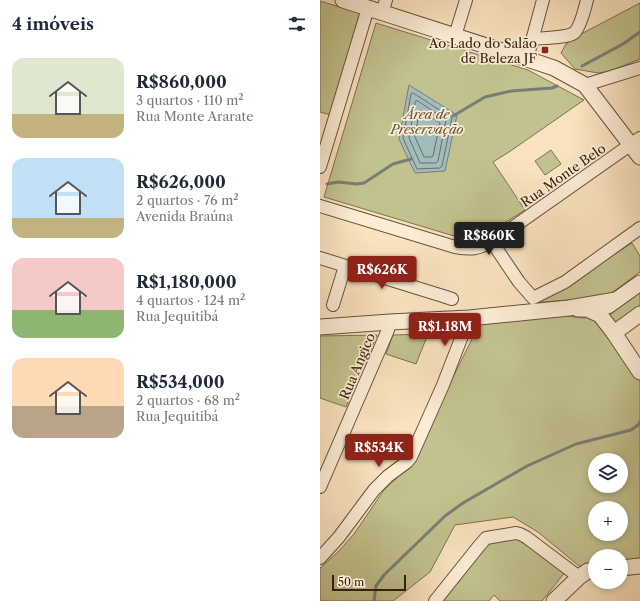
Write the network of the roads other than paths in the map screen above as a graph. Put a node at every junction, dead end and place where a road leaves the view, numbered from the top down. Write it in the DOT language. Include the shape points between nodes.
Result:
graph roads {
  1 [pos="343,0"];
  2 [pos="466,0"];
  3 [pos="543,0"];
  4 [pos="587,0"];
  5 [pos="379,7"];
  6 [pos="455,36"];
  7 [pos="532,38"];
  8 [pos="527,59"];
  9 [pos="640,68"];
  10 [pos="585,85"];
  11 [pos="326,125"];
  12 [pos="635,141"];
  13 [pos="640,157"];
  14 [pos="320,167"];
  15 [pos="320,206"];
  16 [pos="640,228"];
  17 [pos="492,242"];
  18 [pos="320,258"];
  19 [pos="345,266"];
  20 [pos="640,283"];
  21 [pos="452,300"];
  22 [pos="616,300"];
  23 [pos="333,305"];
  24 [pos="569,308"];
  25 [pos="640,314"];
  26 [pos="600,316"];
  27 [pos="469,318"];
  28 [pos="390,322"];
  29 [pos="320,327"];
  30 [pos="614,333"];
  31 [pos="640,372"];
  32 [pos="320,487"];
  33 [pos="320,558"];
  34 [pos="640,566"];
  35 [pos="628,567"];
  36 [pos="588,571"];
  37 [pos="579,577"];
  38 [pos="435,601"];
  39 [pos="554,601"];
  1 -- 5 [label="street"];
  2 -- 6 [label="street"];
  3 -- 7 [label="street"];
  4 -- 7 [label="street" via="574,33"];
  5 -- 6 [label="street"];
  5 -- 11 [label="street"];
  6 -- 8 [label="street"];
  7 -- 8 [label="street"];
  8 -- 10 [label="street" via="554,68"];
  9 -- 10 [label="street"];
  10 -- 12 [label="street"];
  11 -- 14 [label="street"];
  12 -- 13 [label="street"];
  12 -- 17 [label="street, Rua Monte Belo"];
  15 -- 17 [label="street, Rua Monte Belo" via="455,247 478,248"];
  16 -- 17 [label="street" via="564,282 533,298"];
  18 -- 19 [label="street"];
  19 -- 21 [label="street"];
  19 -- 23 [label="street"];
  20 -- 22 [label="street"];
  22 -- 24 [label="street"];
  22 -- 26 [label="street" via="602,310"];
  24 -- 26 [label="street" via="587,309"];
  24 -- 27 [label="street"];
  25 -- 30 [label="street"];
  26 -- 30 [label="street"];
  27 -- 28 [label="street"];
  27 -- 33 [label="street" via="411,457 374,490"];
  28 -- 29 [label="street"];
  28 -- 32 [label="street, Rua Angico"];
  30 -- 31 [label="street"];
  34 -- 35 [label="street"];
  36 -- 37 [label="street"];
  37 -- 38 [label="street" via="526,537 516,533 486,538"];
  37 -- 39 [label="street"];
}
